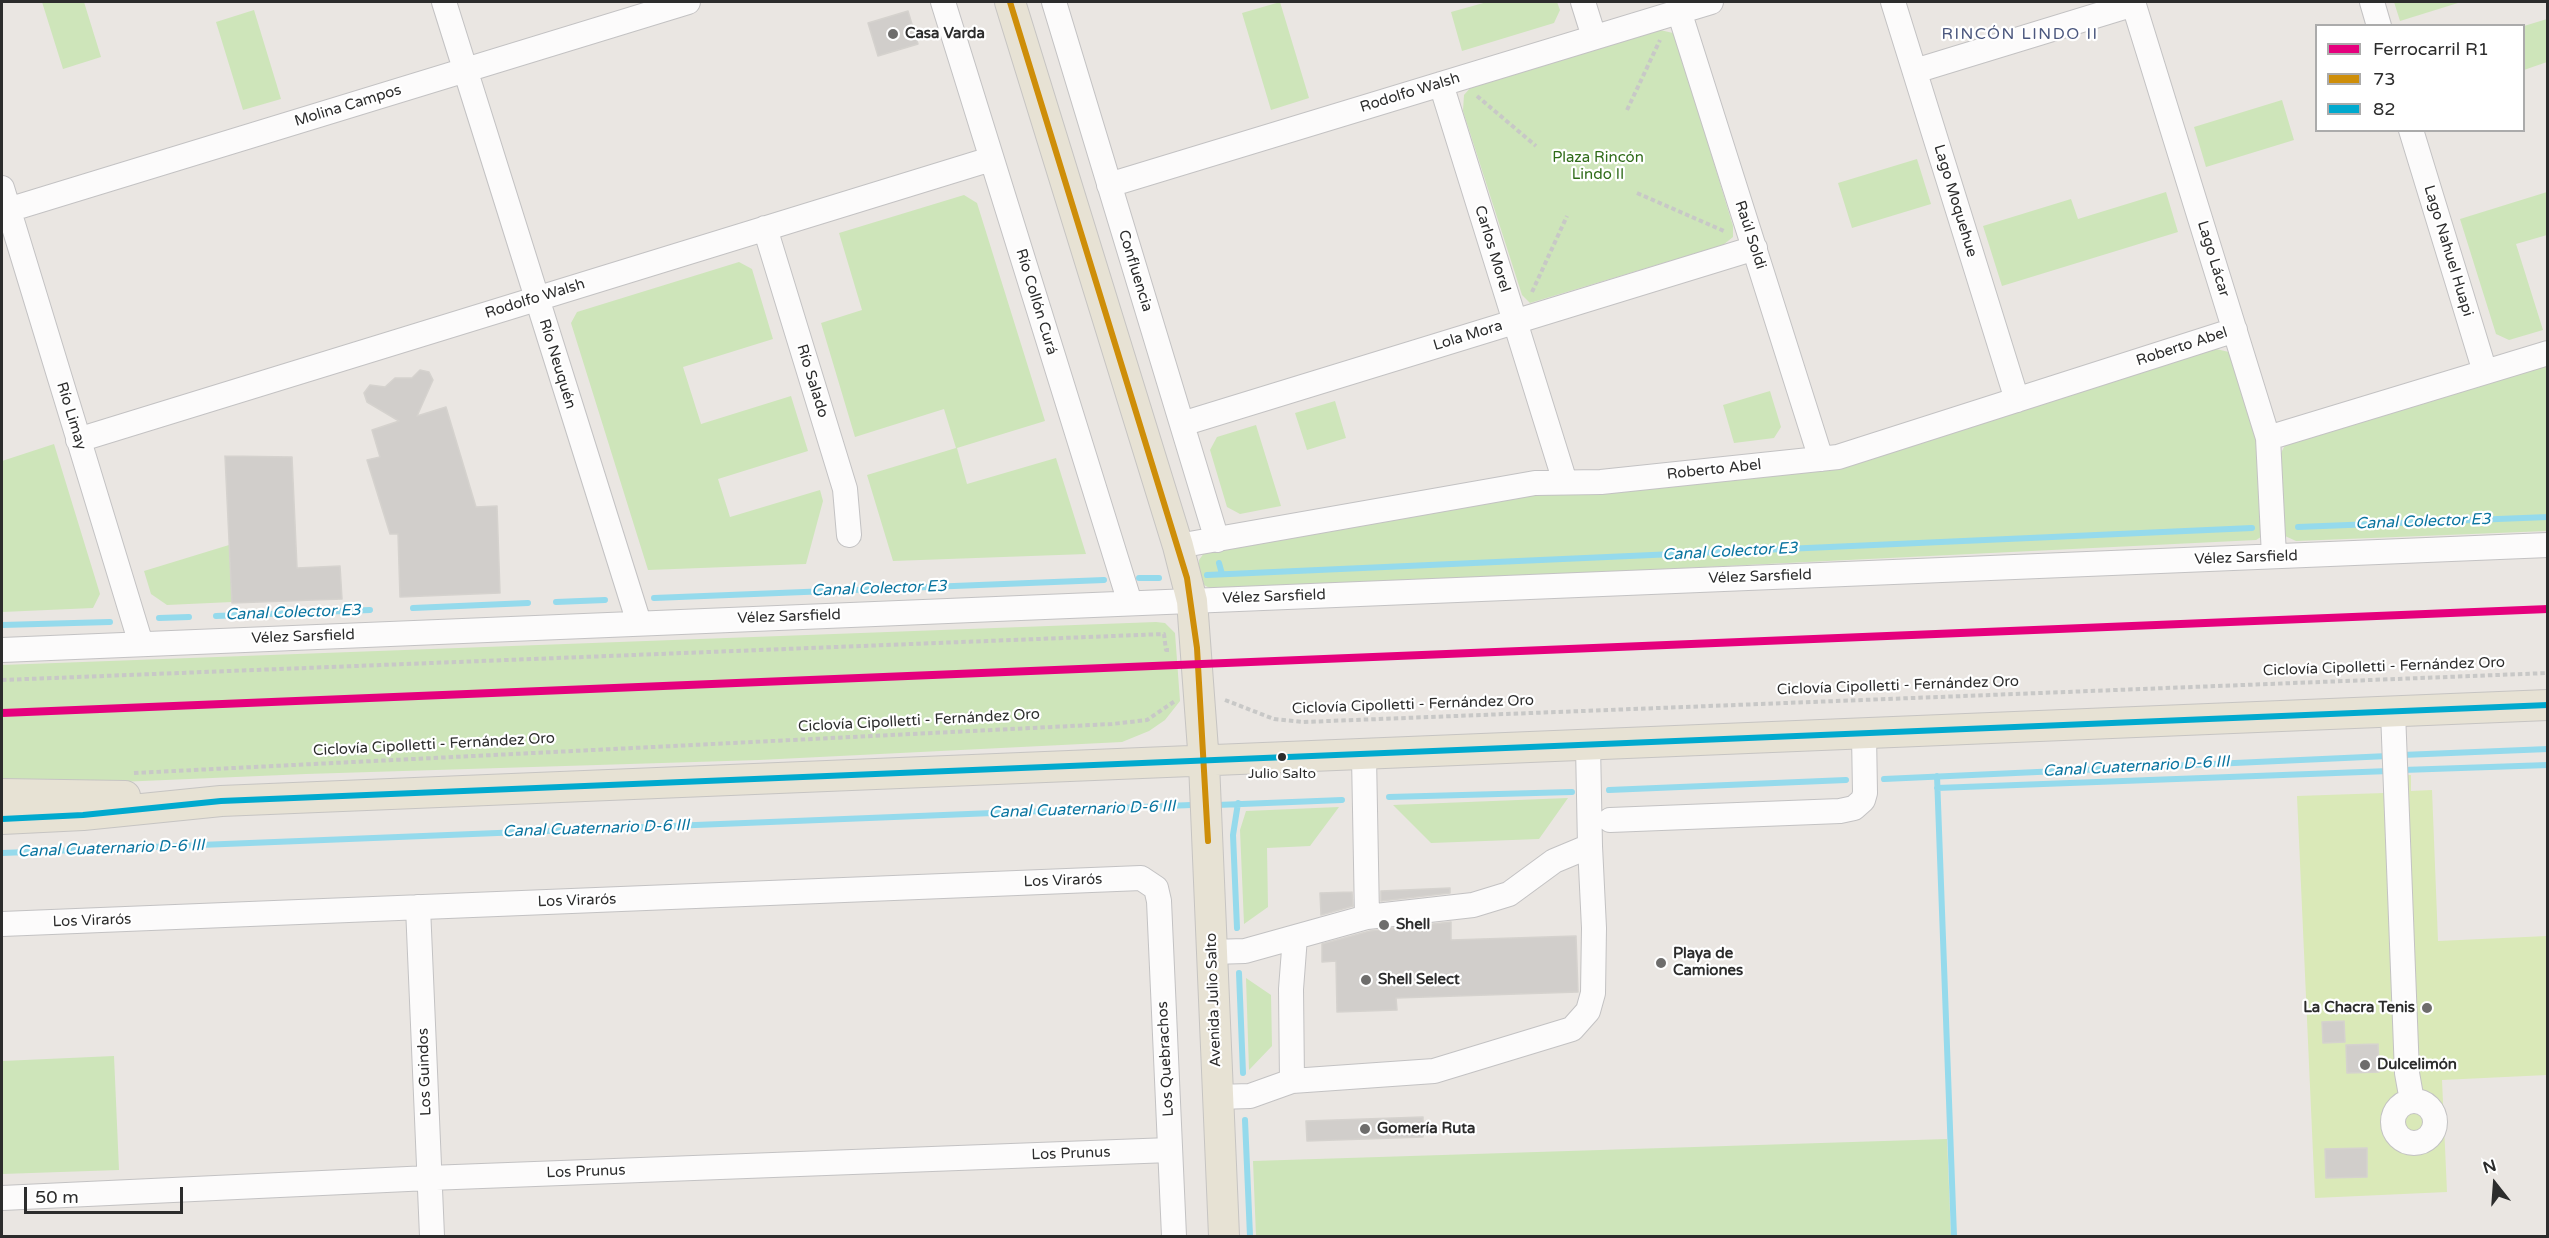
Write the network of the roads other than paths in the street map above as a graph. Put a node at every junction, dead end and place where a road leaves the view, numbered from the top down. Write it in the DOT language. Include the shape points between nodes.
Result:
graph roads {
  1 [pos="444,2"];
  2 [pos="688,2"];
  3 [pos="943,2"];
  4 [pos="1010,2"];
  5 [pos="1054,2"];
  6 [pos="1583,2"];
  7 [pos="1711,2"];
  8 [pos="1893,2"];
  9 [pos="2372,2"];
  10 [pos="2134,3"];
  11 [pos="1679,11"];
  12 [pos="2378,24"];
  13 [pos="1594,37"];
  14 [pos="466,70"];
  15 [pos="1915,71"];
  16 [pos="1441,84"];
  17 [pos="2412,132"];
  18 [pos="992,159"];
  19 [pos="1109,184"];
  20 [pos="5,199"];
  21 [pos="765,228"];
  22 [pos="1755,248"];
  23 [pos="537,298"];
  24 [pos="1515,322"];
  25 [pos="2235,330"];
  26 [pos="2547,353"];
  27 [pos="2485,372"];
  28 [pos="2017,400"];
  29 [pos="1182,424"];
  30 [pos="2268,438"];
  31 [pos="78,440"];
  32 [pos="1821,459"];
  33 [pos="1565,482"];
  34 [pos="849,535"];
  35 [pos="1217,540"];
  36 [pos="2547,545"];
  37 [pos="1178,546"];
  38 [pos="2274,556"];
  39 [pos="1192,601"];
  40 [pos="1130,603"];
  41 [pos="639,623"];
  42 [pos="141,644"];
  43 [pos="2,650"];
  44 [pos="2547,705"];
  45 [pos="2393,712"];
  46 [pos="1864,734"];
  47 [pos="1588,746"];
  48 [pos="1364,756"];
  49 [pos="1204,763"];
  50 [pos="2,794"];
  51 [pos="220,801"];
  52 [pos="2,819"];
  53 [pos="1610,820"];
  54 [pos="1590,846"];
  55 [pos="1152,883"];
  56 [pos="418,908"];
  57 [pos="1367,917"];
  58 [pos="2,924"];
  59 [pos="1295,937"];
  60 [pos="1212,952"];
  61 [pos="1292,1081"];
  62 [pos="1218,1097"];
  63 [pos="2412,1101"];
  64 [pos="1170,1150"];
  65 [pos="429,1178"];
  66 [pos="2,1198"];
  67 [pos="432,1236"];
  68 [pos="1174,1236"];
  69 [pos="1224,1236"];
  1 -- 14 [label="street, Río Neuquén"];
  2 -- 14 [label="street, Molina Campos"];
  3 -- 18 [label="street, Río Collón Curá"];
  4 -- 37 [label="main road, Avenida Julio Salto"];
  5 -- 19 [label="street, Confluencia"];
  6 -- 13 [label="street"];
  7 -- 11 [label="street, Rodolfo Walsh"];
  8 -- 15 [label="street, Lago Moquehue"];
  9 -- 12 [label="street"];
  10 -- 15 [label="street"];
  10 -- 25 [label="street, Lago Lácar"];
  11 -- 13 [label="street, Rodolfo Walsh"];
  11 -- 22 [label="street, Raúl Soldi"];
  13 -- 16 [label="street, Rodolfo Walsh"];
  14 -- 20 [label="street, Molina Campos"];
  14 -- 23 [label="street, Río Neuquén"];
  15 -- 28 [label="street, Lago Moquehue"];
  16 -- 19 [label="street, Rodolfo Walsh"];
  16 -- 24 [label="street, Carlos Morel"];
  17 -- 27 [label="street, Lago Nahuel Huapi"];
  18 -- 21 [label="street, Rodolfo Walsh"];
  18 -- 40 [label="street, Río Collón Curá"];
  19 -- 29 [label="street, Confluencia"];
  20 -- 31 [label="street, Río Limay"];
  21 -- 23 [label="street, Rodolfo Walsh"];
  21 -- 34 [label="street, Río Salado" via="845,489"];
  22 -- 24 [label="street, Lola Mora"];
  22 -- 32 [label="street, Raúl Soldi"];
  23 -- 31 [label="street, Rodolfo Walsh"];
  23 -- 41 [label="street, Río Neuquén"];
  24 -- 29 [label="street, Lola Mora"];
  24 -- 33 [label="street, Carlos Morel"];
  25 -- 28 [label="street, Roberto Abel"];
  25 -- 30 [label="street, Lago Lácar"];
  26 -- 27 [label="street"];
  27 -- 30 [label="street"];
  28 -- 32 [label="street, Roberto Abel"];
  29 -- 35 [label="street, Confluencia"];
  30 -- 38 [label="street, Lago Lácar"];
  31 -- 42 [label="street, Río Limay"];
  32 -- 33 [label="street, Roberto Abel" via="1601,482"];
  33 -- 35 [label="street, Roberto Abel" via="1525,485"];
  35 -- 37 [label="street, Roberto Abel"];
  36 -- 38 [label="street, Vélez Sarsfield"];
  37 -- 39 [label="main road, Avenida Julio Salto"];
  38 -- 39 [label="street, Vélez Sarsfield"];
  39 -- 40 [label="street, Vélez Sarsfield"];
  39 -- 49 [label="main road, Avenida Julio Salto"];
  40 -- 41 [label="street, Vélez Sarsfield"];
  41 -- 42 [label="street, Vélez Sarsfield"];
  42 -- 43 [label="street, Vélez Sarsfield"];
  44 -- 45 [label="main road"];
  45 -- 46 [label="main road"];
  45 -- 63 [label="street" via="2407,1073"];
  46 -- 47 [label="main road"];
  46 -- 53 [label="street" via="1865,793 1854,808"];
  47 -- 48 [label="main road"];
  47 -- 54 [label="street"];
  48 -- 49 [label="main road"];
  48 -- 57 [label="street"];
  49 -- 51 [label="main road"];
  49 -- 60 [label="main road, Avenida Julio Salto"];
  50 -- 51 [label="main road" via="68,793"];
  51 -- 52 [label="main road"];
  54 -- 57 [label="street" via="1554,861 1509,894 1473,905"];
  54 -- 61 [label="street" via="1593,993 1588,1011 1572,1029 1434,1071"];
  55 -- 56 [label="street, Los Virarós" via="1135,878"];
  55 -- 64 [label="street, Los Quebrachos" via="1159,901"];
  56 -- 58 [label="street, Los Virarós"];
  56 -- 65 [label="street, Los Guindos"];
  57 -- 59 [label="street"];
  59 -- 60 [label="street" via="1245,951"];
  59 -- 61 [label="street"];
  60 -- 62 [label="main road, Avenida Julio Salto"];
  61 -- 62 [label="street" via="1250,1096"];
  62 -- 69 [label="main road, Avenida Julio Salto"];
  64 -- 65 [label="street, Los Prunus"];
  64 -- 68 [label="street, Los Quebrachos"];
  65 -- 66 [label="street, Los Prunus"];
  65 -- 67 [label="street, Los Guindos"];
}
